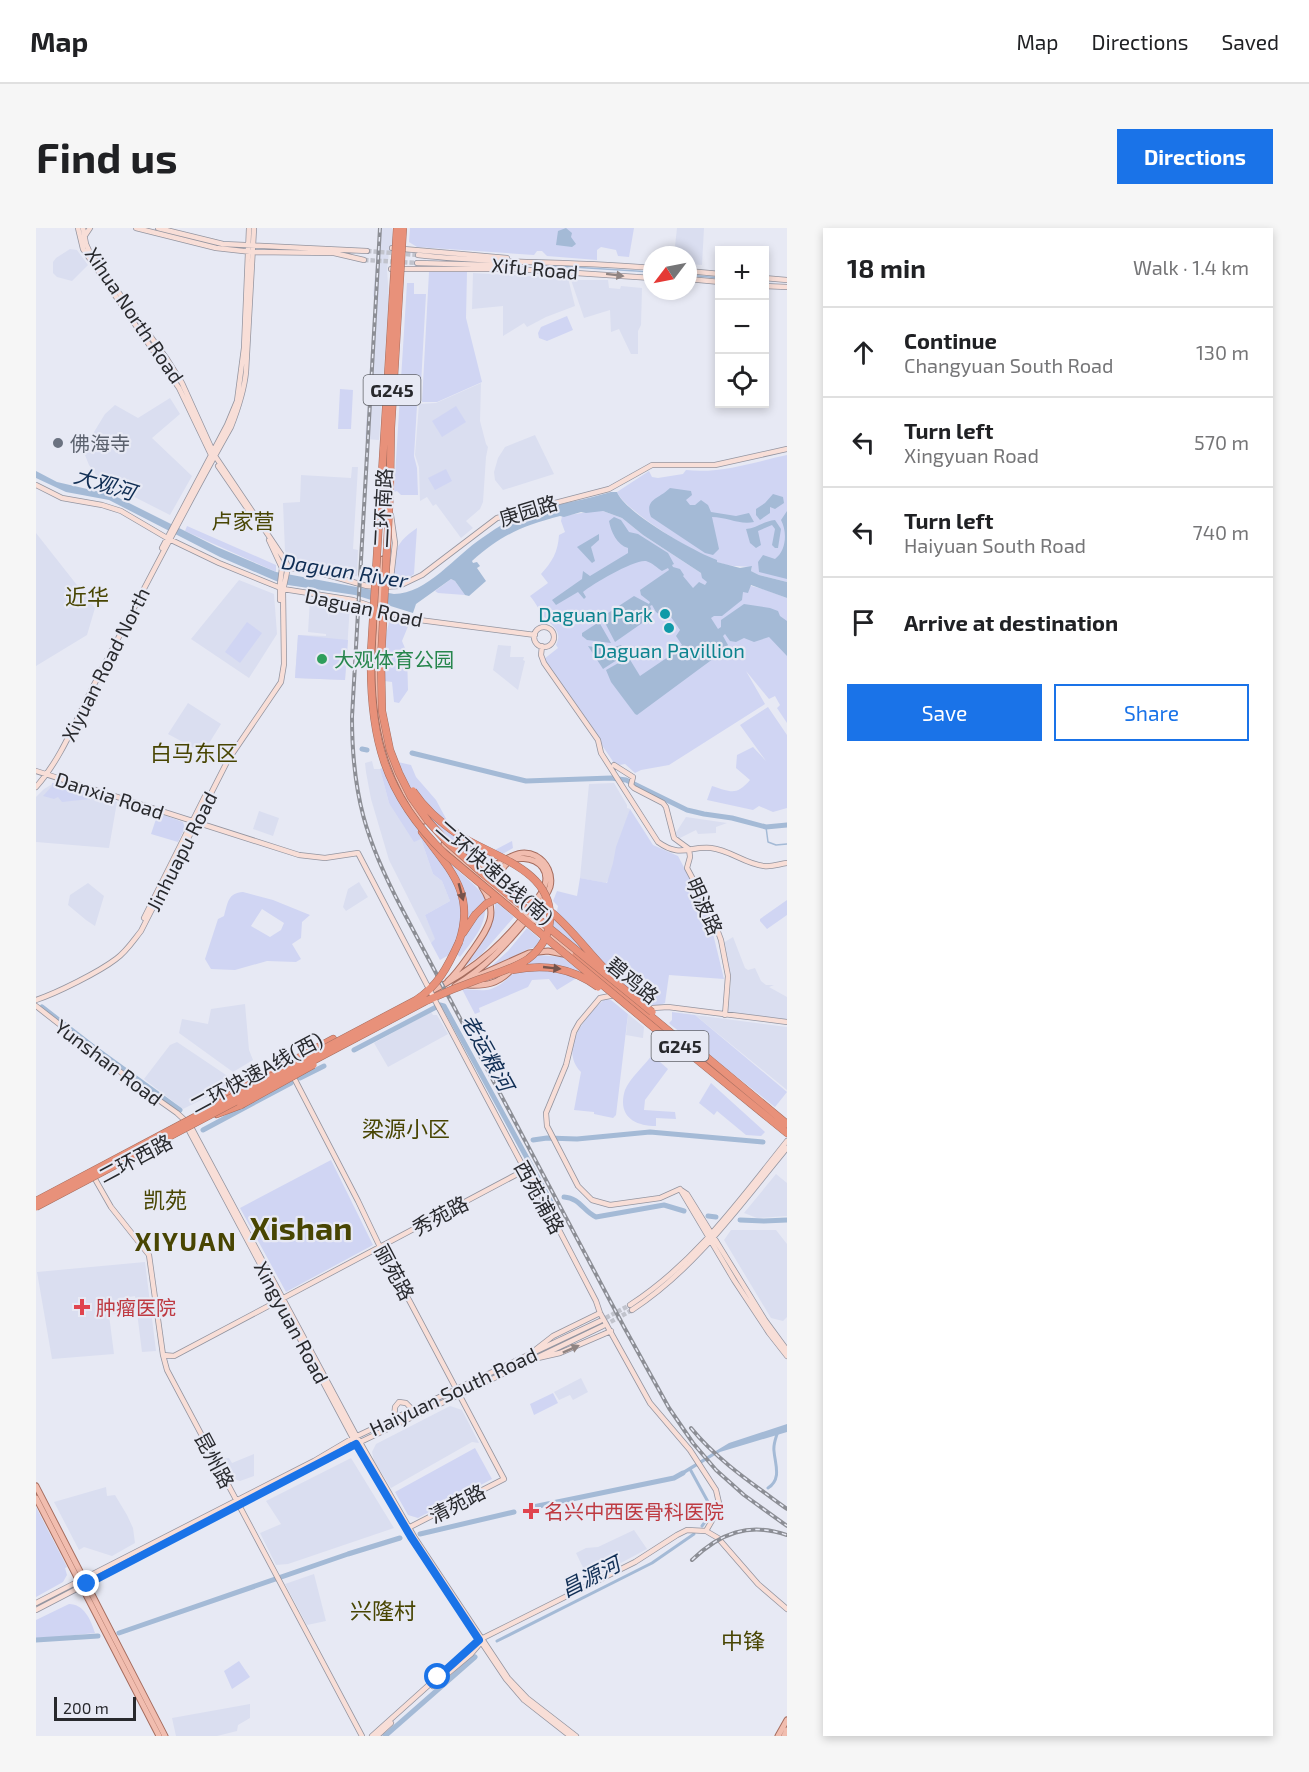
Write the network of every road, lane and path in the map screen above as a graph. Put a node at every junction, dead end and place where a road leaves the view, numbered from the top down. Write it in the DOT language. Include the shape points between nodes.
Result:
graph roads {
  1 [pos="90,228"];
  2 [pos="136,228"];
  3 [pos="158,228"];
  4 [pos="249,228"];
  5 [pos="254,228"];
  6 [pos="400,228"];
  7 [pos="79,229"];
  8 [pos="84,237"];
  9 [pos="250,245"];
  10 [pos="396,248"];
  11 [pos="367,251"];
  12 [pos="250,252"];
  13 [pos="418,255"];
  14 [pos="364,260"];
  15 [pos="515,260"];
  16 [pos="417,263"];
  17 [pos="643,267"];
  18 [pos="515,268"];
  19 [pos="395,269"];
  20 [pos="697,273"];
  21 [pos="715,274"];
  22 [pos="643,277"];
  23 [pos="769,278"];
  24 [pos="697,280"];
  25 [pos="787,280"];
  26 [pos="715,282"];
  27 [pos="769,286"];
  28 [pos="787,287"];
  29 [pos="164,355"];
  30 [pos="163,362"];
  31 [pos="787,448"];
  32 [pos="213,456"];
  33 [pos="36,485"];
  34 [pos="390,501"];
  35 [pos="170,536"];
  36 [pos="285,571"];
  37 [pos="282,586"];
  38 [pos="390,587"];
  39 [pos="378,614"];
  40 [pos="535,635"];
  41 [pos="542,646"];
  42 [pos="386,735"];
  43 [pos="613,768"];
  44 [pos="36,771"];
  45 [pos="45,774"];
  46 [pos="36,785"];
  47 [pos="406,809"];
  48 [pos="194,821"];
  49 [pos="689,851"];
  50 [pos="358,853"];
  51 [pos="459,857"];
  52 [pos="787,863"];
  53 [pos="465,868"];
  54 [pos="515,905"];
  55 [pos="520,911"];
  56 [pos="459,942"];
  57 [pos="534,952"];
  58 [pos="575,957"];
  59 [pos="495,974"];
  60 [pos="598,980"];
  61 [pos="453,986"];
  62 [pos="438,989"];
  63 [pos="616,995"];
  64 [pos="36,999"];
  65 [pos="600,999"];
  66 [pos="36,1006"];
  67 [pos="650,1013"];
  68 [pos="725,1016"];
  69 [pos="377,1021"];
  70 [pos="787,1022"];
  71 [pos="353,1040"];
  72 [pos="688,1056"];
  73 [pos="287,1065"];
  74 [pos="292,1075"];
  75 [pos="208,1108"];
  76 [pos="212,1117"];
  77 [pos="184,1119"];
  78 [pos="787,1126"];
  79 [pos="190,1129"];
  80 [pos="787,1137"];
  81 [pos="787,1148"];
  82 [pos="525,1170"];
  83 [pos="88,1171"];
  84 [pos="94,1179"];
  85 [pos="65,1189"];
  86 [pos="36,1204"];
  87 [pos="711,1237"];
  88 [pos="381,1246"];
  89 [pos="281,1299"];
  90 [pos="596,1301"];
  91 [pos="631,1308"];
  92 [pos="600,1313"];
  93 [pos="591,1318"];
  94 [pos="601,1324"];
  95 [pos="610,1331"];
  96 [pos="787,1350"];
  97 [pos="163,1355"];
  98 [pos="787,1356"];
  99 [pos="529,1358"];
  100 [pos="458,1392"];
  101 [pos="413,1410"];
  102 [pos="394,1419"];
  103 [pos="356,1440"];
  104 [pos="504,1479"];
  105 [pos="36,1486"];
  106 [pos="36,1498"];
  107 [pos="236,1503"];
  108 [pos="410,1527"];
  109 [pos="706,1531"];
  110 [pos="81,1580"];
  111 [pos="84,1586"];
  112 [pos="36,1603"];
  113 [pos="787,1609"];
  114 [pos="36,1610"];
  115 [pos="481,1641"];
  116 [pos="787,1720"];
  117 [pos="787,1730"];
  118 [pos="159,1736"];
  119 [pos="165,1736"];
  120 [pos="360,1736"];
  121 [pos="372,1736"];
  122 [pos="377,1736"];
  123 [pos="570,1736"];
  124 [pos="576,1736"];
  125 [pos="778,1736"];
  126 [pos="784,1736"];
  1 -- 8 [label="street"];
  2 -- 12 [label="street" via="216,248"];
  3 -- 9 [label="street" via="214,243"];
  4 -- 9 [label="street"];
  5 -- 9 [label="street"];
  6 -- 10 [label="main road, 二环南路 / G245"];
  6 -- 42 [label="highway, bridge" via="381,645 381,702"];
  6 -- 47 [label="highway, 二环快速B线(南), bridge" via="379,497 371,686 379,747"];
  7 -- 8 [label="street, Xihua North Road"];
  7 -- 30 [label="street, Xihua North Road" via="84,249"];
  8 -- 29 [label="street, Xihua North Road" via="90,253"];
  9 -- 11 [label="street"];
  9 -- 12 [label="street, Xiyuan Road North"];
  10 -- 15 [label="street"];
  10 -- 19 [label="main road, 二环南路 / G245"];
  12 -- 14 [label="street" via="334,253"];
  12 -- 32 [label="street, Xiyuan Road North" via="244,389 231,427"];
  13 -- 15 [label="street, Xifu Road"];
  15 -- 17 [label="street, Xifu Road"];
  16 -- 18 [label="street, Xifu Road"];
  18 -- 19 [label="street"];
  18 -- 22 [label="street, Xifu Road, one-way"];
  19 -- 39 [label="main road, 二环南路 / G245, bridge"];
  20 -- 21 [label="street"];
  23 -- 25 [label="street"];
  24 -- 26 [label="street"];
  27 -- 28 [label="street"];
  29 -- 30 [label="street"];
  29 -- 32 [label="street, Xihua North Road" via="182,383"];
  30 -- 32 [label="street, Xihua North Road"];
  31 -- 38 [label="street, 庚园路" via="715,465 652,465 609,489 504,515 489,522 416,580"];
  32 -- 35 [label="street, Xiyuan Road North"];
  32 -- 36 [label="street, Xihua North Road" via="275,544"];
  33 -- 35 [label="street, Daguan Road" via="62,498 112,507"];
  34 -- 38 [label="street" via="395,543"];
  35 -- 37 [label="street, Daguan Road" via="235,570"];
  35 -- 45 [label="street, Xiyuan Road North"];
  36 -- 37 [label="street"];
  36 -- 38 [label="street, 庚园路" via="317,572 367,586"];
  37 -- 40 [label="street, Daguan Road" via="353,600 404,618"];
  37 -- 48 [label="street, Jinhuapu Road" via="284,664 280,682 228,760"];
  39 -- 51 [label="main road, 二环南路 / G245" via="378,697 387,751 412,805"];
  39 -- 53 [label="main road, 二环南路 / G245" via="375,707 385,758 413,813"];
  40 -- 41 [label="street"];
  40 -- 41 [label="street" via="541,628 553,632 551,644"];
  41 -- 43 [label="street" via="544,663"];
  42 -- 59 [label="highway, bridge" via="402,773 429,811 460,836 526,872 546,896 550,919 542,944 526,960"];
  42 -- 67 [label="highway, bridge" via="411,797 447,842"];
  43 -- 49 [label="street" via="654,839 672,850"];
  43 -- 49 [label="street, 明波路" via="630,773 632,782 644,795 663,803 674,838"];
  44 -- 45 [label="street, Danxia Road"];
  45 -- 46 [label="street, Xiyuan Road North"];
  45 -- 48 [label="street, Danxia Road"];
  47 -- 56 [label="highway, one-way, bridge" via="459,884 464,911"];
  47 -- 72 [label="highway, 二环快速B线(南), bridge" via="461,870"];
  48 -- 50 [label="street, Danxia Road" via="299,855 325,858"];
  48 -- 64 [label="street, Jinhuapu Road" via="130,946 105,966"];
  49 -- 52 [label="street" via="716,849 762,866"];
  49 -- 68 [label="street, 明波路" via="687,868 717,926 728,969"];
  50 -- 82 [label="street, 西苑浦路, bridge"];
  51 -- 54 [label="main road, 碧鸡路 / G245"];
  51 -- 61 [label="main road" via="485,868 515,854 530,854 545,864 550,882 544,897 502,949"];
  53 -- 55 [label="main road, 碧鸡路 / G245"];
  53 -- 62 [label="main road" via="487,894 491,917 458,971"];
  54 -- 55 [label="main road, 碧鸡路 / G245"];
  54 -- 62 [label="main road" via="502,888 501,873 511,861 529,859 540,865 545,875 539,897 488,956"];
  55 -- 58 [label="main road, 碧鸡路 / G245, bridge"];
  56 -- 67 [label="highway, bridge" via="475,915 488,903 507,896 530,898 550,910"];
  56 -- 69 [label="highway, bridge" via="445,971 430,990"];
  57 -- 58 [label="main road"];
  57 -- 61 [label="main road"];
  57 -- 61 [label="main road" via="496,982"];
  58 -- 60 [label="highway, 碧鸡路 / G245"];
  58 -- 67 [label="highway, 碧鸡路 / G245"];
  59 -- 71 [label="highway, 二环快速A线(西), bridge" via="444,992"];
  59 -- 72 [label="highway, one-way, bridge" via="540,967 573,972"];
  60 -- 63 [label="highway, 碧鸡路 / G245"];
  60 -- 65 [label="street"];
  61 -- 74 [label="main road, 二环西路"];
  62 -- 73 [label="main road, 二环西路"];
  63 -- 65 [label="street"];
  63 -- 80 [label="highway, 碧鸡路 / G245"];
  65 -- 87 [label="street" via="574,1032 566,1065 546,1113 550,1135 582,1192 598,1203 660,1198 680,1189 687,1194"];
  66 -- 77 [label="street, Yunshan Road"];
  67 -- 68 [label="street" via="653,1008 668,1007"];
  67 -- 78 [label="highway"];
  68 -- 70 [label="street"];
  69 -- 75 [label="highway, bridge" via="338,1036"];
  69 -- 86 [label="highway, bridge"];
  71 -- 76 [label="highway, bridge" via="241,1105"];
  71 -- 86 [label="highway, 二环快速A线(西), bridge"];
  72 -- 80 [label="highway"];
  73 -- 74 [label="street, 丽苑路"];
  73 -- 75 [label="main road, 二环西路"];
  74 -- 76 [label="main road, 二环西路"];
  74 -- 88 [label="street, 丽苑路"];
  75 -- 77 [label="main road, 二环西路"];
  76 -- 79 [label="main road, 二环西路"];
  77 -- 79 [label="street, Xingyuan Road"];
  77 -- 83 [label="main road, 二环西路"];
  79 -- 84 [label="main road, 二环西路"];
  79 -- 89 [label="street, Xingyuan Road"];
  80 -- 87 [label="street"];
  81 -- 87 [label="street"];
  82 -- 88 [label="street, 秀苑路"];
  82 -- 90 [label="street, 西苑浦路"];
  83 -- 85 [label="main road, 二环西路"];
  83 -- 86 [label="main road"];
  84 -- 85 [label="main road, 二环西路"];
  84 -- 86 [label="main road"];
  84 -- 97 [label="street, 昆州路" via="149,1255"];
  84 -- 107 [label="street, 昆州路" via="110,1208 147,1257 162,1364"];
  85 -- 86 [label="main road, 二环西路, bridge"];
  87 -- 91 [label="street" via="680,1274"];
  87 -- 96 [label="street"];
  87 -- 98 [label="street" via="764,1326"];
  88 -- 89 [label="street, 秀苑路"];
  88 -- 100 [label="street, 丽苑路"];
  89 -- 97 [label="street, 秀苑路" via="174,1356"];
  89 -- 103 [label="street, Xingyuan Road"];
  90 -- 92 [label="street, 西苑浦路"];
  90 -- 93 [label="street"];
  92 -- 93 [label="street"];
  92 -- 95 [label="street, 西苑浦路"];
  93 -- 99 [label="street" via="553,1336"];
  94 -- 99 [label="street, Haiyuan South Road"];
  99 -- 95 [label="street, one-way" via="560,1353"];
  95 -- 109 [label="street, 西苑浦路" via="650,1403 716,1490 719,1503"];
  97 -- 107 [label="street, 昆州路" via="167,1370"];
  99 -- 100 [label="street, Haiyuan South Road"];
  100 -- 101 [label="street, Haiyuan South Road"];
  100 -- 103 [label="street, Haiyuan South Road"];
  100 -- 104 [label="street, 丽苑路"];
  101 -- 102 [label="street, Haiyuan South Road"];
  101 -- 102 [label="street" via="399,1402"];
  102 -- 103 [label="street, Haiyuan South Road"];
  103 -- 107 [label="street, Haiyuan South Road"];
  103 -- 108 [label="street, Xingyuan Road"];
  103 -- 115 [label="street, Xingyuan Road" via="411,1537"];
  104 -- 108 [label="street, 清苑路"];
  105 -- 110 [label="main road"];
  106 -- 110 [label="main road"];
  107 -- 110 [label="street, Haiyuan South Road"];
  107 -- 111 [label="street, Haiyuan South Road"];
  107 -- 120 [label="street, 昆州路"];
  108 -- 115 [label="street, Xingyuan Road"];
  109 -- 113 [label="street" via="718,1538 758,1584"];
  109 -- 115 [label="street" via="682,1532 636,1562"];
  110 -- 111 [label="main road"];
  110 -- 112 [label="street, Haiyuan South Road"];
  111 -- 114 [label="street, Haiyuan South Road"];
  111 -- 118 [label="main road"];
  111 -- 119 [label="main road"];
  115 -- 121 [label="street"];
  115 -- 122 [label="street"];
  115 -- 123 [label="street, Xingyuan Road" via="524,1700"];
  115 -- 124 [label="street, Xingyuan Road" via="527,1698"];
  116 -- 125 [label="main road"];
  117 -- 126 [label="main road"];
}
